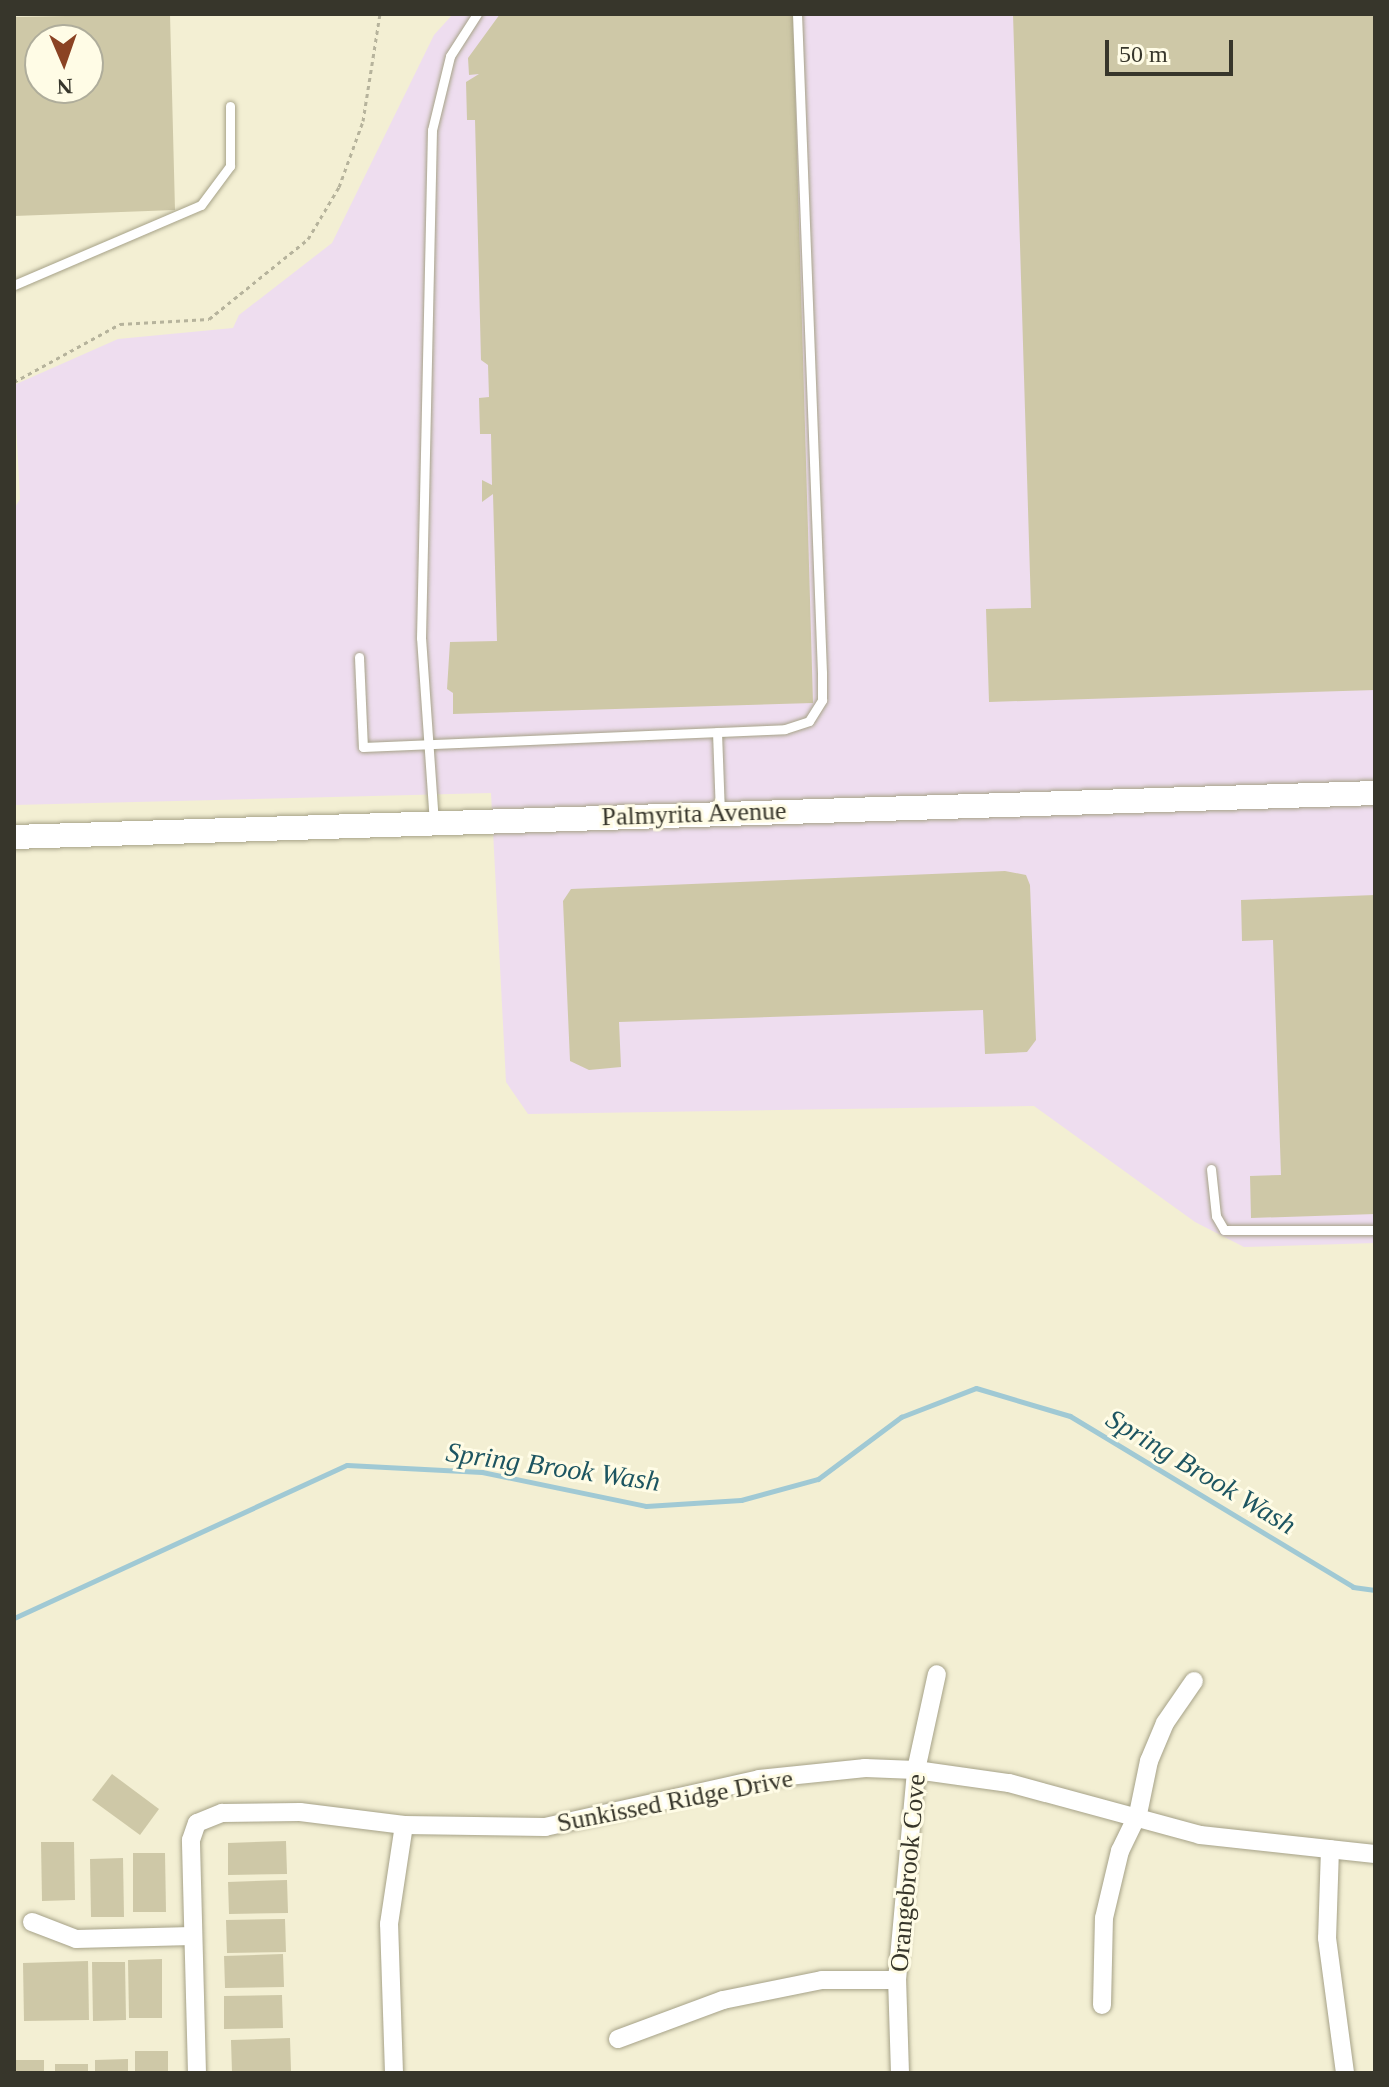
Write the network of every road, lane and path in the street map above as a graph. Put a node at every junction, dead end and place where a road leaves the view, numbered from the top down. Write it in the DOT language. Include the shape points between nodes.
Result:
graph roads {
  1 [pos="380,14"];
  2 [pos="477,14"];
  3 [pos="797,14"];
  4 [pos="230,106"];
  5 [pos="14,285"];
  6 [pos="14,382"];
  7 [pos="359,657"];
  8 [pos="717,732"];
  9 [pos="428,745"];
  10 [pos="1375,793"];
  11 [pos="720,814"];
  12 [pos="434,823"];
  13 [pos="14,837"];
  14 [pos="1211,1169"];
  15 [pos="1375,1230"];
  16 [pos="937,1674"];
  17 [pos="1194,1681"];
  18 [pos="916,1770"];
  19 [pos="1138,1814"];
  20 [pos="404,1825"];
  21 [pos="1330,1849"];
  22 [pos="1375,1854"];
  23 [pos="32,1922"];
  24 [pos="192,1936"];
  25 [pos="897,1980"];
  26 [pos="1102,2005"];
  27 [pos="618,2039"];
  28 [pos="197,2073"];
  29 [pos="394,2073"];
  30 [pos="900,2073"];
  31 [pos="1345,2073"];
  1 -- 6 [label="path" via="363,121 334,198 308,239 209,319 120,324"];
  2 -- 9 [label="lane" via="450,56 432,130 421,638"];
  3 -- 8 [label="lane" via="822,700 809,721 785,729"];
  4 -- 5 [label="lane" via="230,166 201,205"];
  7 -- 9 [label="lane" via="363,747"];
  8 -- 9 [label="lane"];
  8 -- 11 [label="lane"];
  9 -- 12 [label="lane"];
  10 -- 11 [label="street, Palmyrita Avenue"];
  11 -- 12 [label="street, Palmyrita Avenue"];
  12 -- 13 [label="street, Palmyrita Avenue"];
  14 -- 15 [label="lane" via="1216,1216 1224,1230"];
  16 -- 18 [label="street, Orangebrook Cove"];
  17 -- 19 [label="street" via="1154,1748"];
  18 -- 19 [label="street, Sunkissed Ridge Drive" via="1009,1783"];
  18 -- 20 [label="street, Sunkissed Ridge Drive" via="865,1768 759,1779 545,1827"];
  18 -- 25 [label="street, Orangebrook Cove"];
  19 -- 21 [label="street, Sunkissed Ridge Drive" via="1200,1835"];
  19 -- 26 [label="street" via="1120,1851 1104,1918"];
  20 -- 24 [label="street, Sunkissed Ridge Drive" via="300,1812 197,1823 191,1840"];
  20 -- 29 [label="street" via="389,1924"];
  21 -- 22 [label="street, Sunkissed Ridge Drive"];
  21 -- 31 [label="street" via="1327,1938"];
  23 -- 24 [label="street" via="76,1939"];
  24 -- 28 [label="street"];
  25 -- 27 [label="street" via="822,1980 723,2000"];
  25 -- 30 [label="street, Orangebrook Cove"];
}
